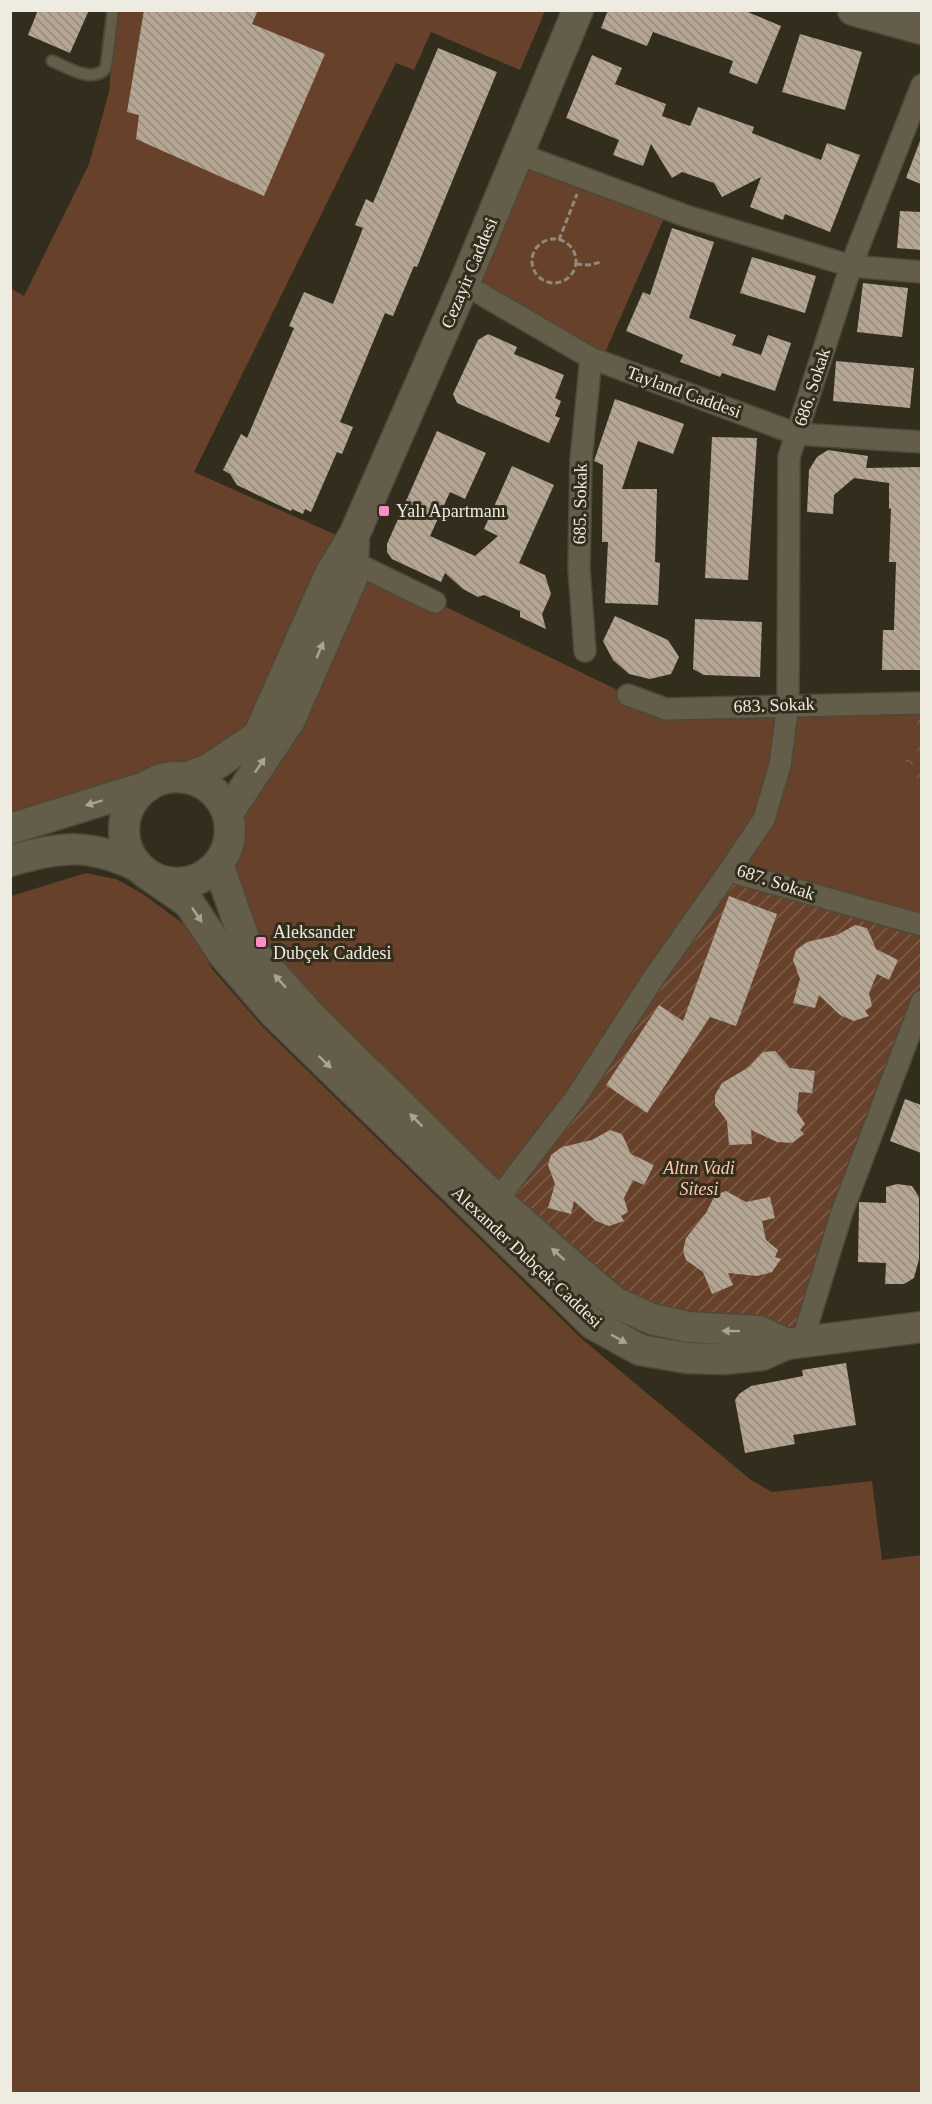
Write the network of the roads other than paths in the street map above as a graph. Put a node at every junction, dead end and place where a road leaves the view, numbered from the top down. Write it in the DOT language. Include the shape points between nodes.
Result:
graph roads {
  1 [pos="113,10"];
  2 [pos="578,10"];
  3 [pos="854,10"];
  4 [pos="921,29"];
  5 [pos="52,61"];
  6 [pos="921,85"];
  7 [pos="519,154"];
  8 [pos="851,266"];
  9 [pos="921,272"];
  10 [pos="464,285"];
  11 [pos="591,358"];
  12 [pos="796,434"];
  13 [pos="921,442"];
  14 [pos="345,571"];
  15 [pos="435,602"];
  16 [pos="585,651"];
  17 [pos="628,695"];
  18 [pos="287,699"];
  19 [pos="921,703"];
  20 [pos="788,704"];
  21 [pos="185,778"];
  22 [pos="150,785"];
  23 [pos="228,813"];
  24 [pos="22,825"];
  25 [pos="10,861"];
  26 [pos="218,864"];
  27 [pos="729,871"];
  28 [pos="146,873"];
  29 [pos="921,925"];
  30 [pos="921,1001"];
  31 [pos="497,1200"];
  32 [pos="921,1327"];
  33 [pos="794,1343"];
  1 -- 5 [label="lane" via="103,72 91,76"];
  2 -- 7 [label="main road, Cezayir Caddesi"];
  3 -- 4 [label="main road"];
  6 -- 8 [label="street, 686. Sokak"];
  7 -- 8 [label="street" via="686,216"];
  7 -- 10 [label="main road, Cezayir Caddesi"];
  8 -- 9 [label="street"];
  8 -- 12 [label="street, 686. Sokak"];
  10 -- 11 [label="street, Tayland Caddesi"];
  10 -- 14 [label="main road, Cezayir Caddesi" via="355,533"];
  11 -- 12 [label="street, Tayland Caddesi"];
  11 -- 16 [label="street, 685. Sokak" via="579,525"];
  12 -- 13 [label="street, Tayland Caddesi"];
  12 -- 20 [label="street, 686. Sokak" via="789,457"];
  14 -- 15 [label="street"];
  14 -- 18 [label="main road, Cezayir Caddesi"];
  17 -- 20 [label="street, 683. Sokak" via="666,709"];
  18 -- 21 [label="main road, Cezayir Caddesi" via="258,736 209,769"];
  23 -- 18 [label="main road, Cezayir Caddesi, one-way" via="290,720"];
  19 -- 20 [label="street, 683. Sokak"];
  20 -- 27 [label="street, 687. Sokak" via="780,765 764,819"];
  21 -- 22 [label="main road" via="171,777"];
  21 -- 23 [label="main road" via="206,785 220,797"];
  22 -- 24 [label="main road, one-way"];
  22 -- 28 [label="main road" via="130,805 125,821 130,854"];
  23 -- 26 [label="main road" via="230,831"];
  25 -- 28 [label="main road" via="40,852 82,848 112,854"];
  26 -- 28 [label="main road" via="204,876 188,882 170,883"];
  31 -- 26 [label="main road, Alexander Dubçek Caddesi, one-way" via="311,1016 246,944"];
  27 -- 29 [label="street, 687. Sokak"];
  27 -- 31 [label="street" via="575,1099"];
  28 -- 33 [label="main road, Alexander Dubçek Caddesi, one-way" via="189,903 223,954 274,1013 594,1324 640,1350 687,1358 762,1355"];
  30 -- 33 [label="street"];
  33 -- 31 [label="main road, Alexander Dubçek Caddesi, one-way" via="759,1331 699,1328 652,1319 616,1303"];
  32 -- 33 [label="main road"];
}
